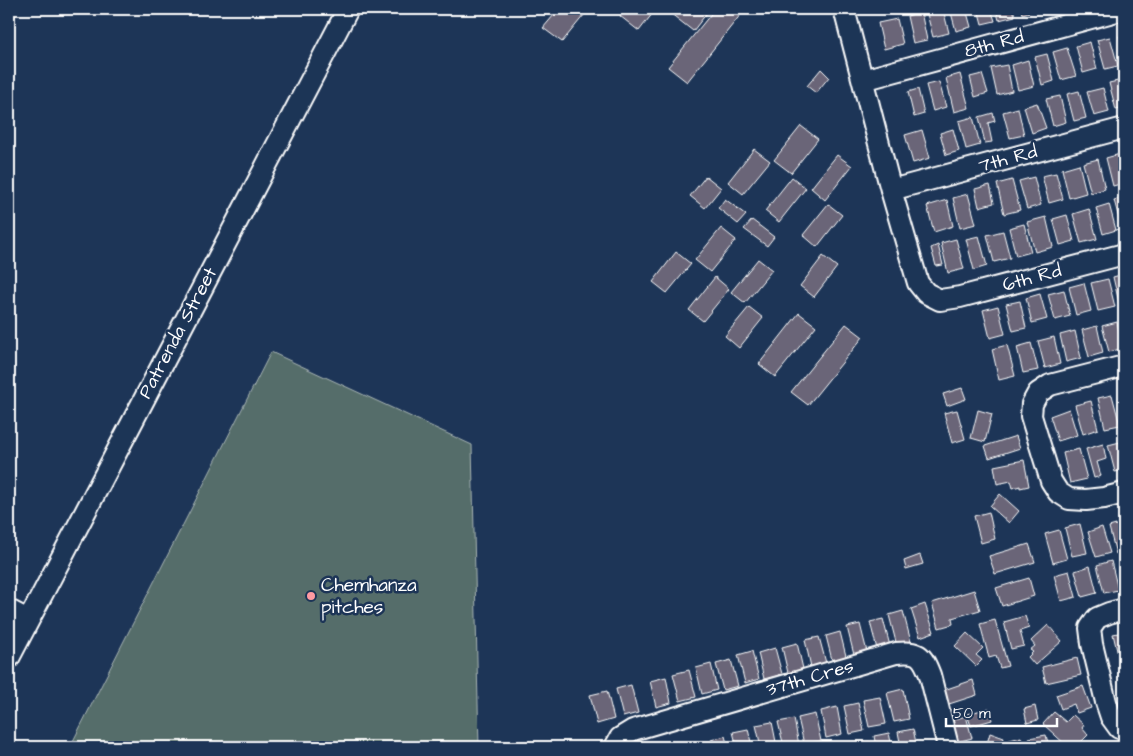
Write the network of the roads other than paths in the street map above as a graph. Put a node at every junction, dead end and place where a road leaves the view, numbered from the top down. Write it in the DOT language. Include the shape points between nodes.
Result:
graph roads {
  1 [pos="348,9"];
  2 [pos="844,9"];
  3 [pos="1124,9"];
  4 [pos="863,80"];
  5 [pos="1124,128"];
  6 [pos="891,190"];
  7 [pos="1124,254"];
  8 [pos="1124,366"];
  9 [pos="1124,493"];
  10 [pos="1124,609"];
  11 [pos="9,610"];
  12 [pos="28,620"];
  13 [pos="9,658"];
  14 [pos="1124,729"];
  15 [pos="615,747"];
  16 [pos="946,747"];
  1 -- 12 [label="street, Patrenda Street"];
  2 -- 4 [label="street"];
  3 -- 4 [label="street, 8th Rd"];
  4 -- 6 [label="street"];
  5 -- 6 [label="street, 7th Rd"];
  6 -- 7 [label="street, 6th Rd" via="918,283 926,293 940,300"];
  8 -- 9 [label="street" via="1050,385 1038,393 1032,404 1031,416 1050,481 1058,492 1069,499 1086,500"];
  10 -- 14 [label="street" via="1097,618 1090,628 1108,710 1119,728"];
  11 -- 12 [label="street"];
  12 -- 13 [label="street, Patrenda Street"];
  15 -- 16 [label="street, 37th Cres" via="620,738 632,730 908,652 920,656 926,664"];
}
